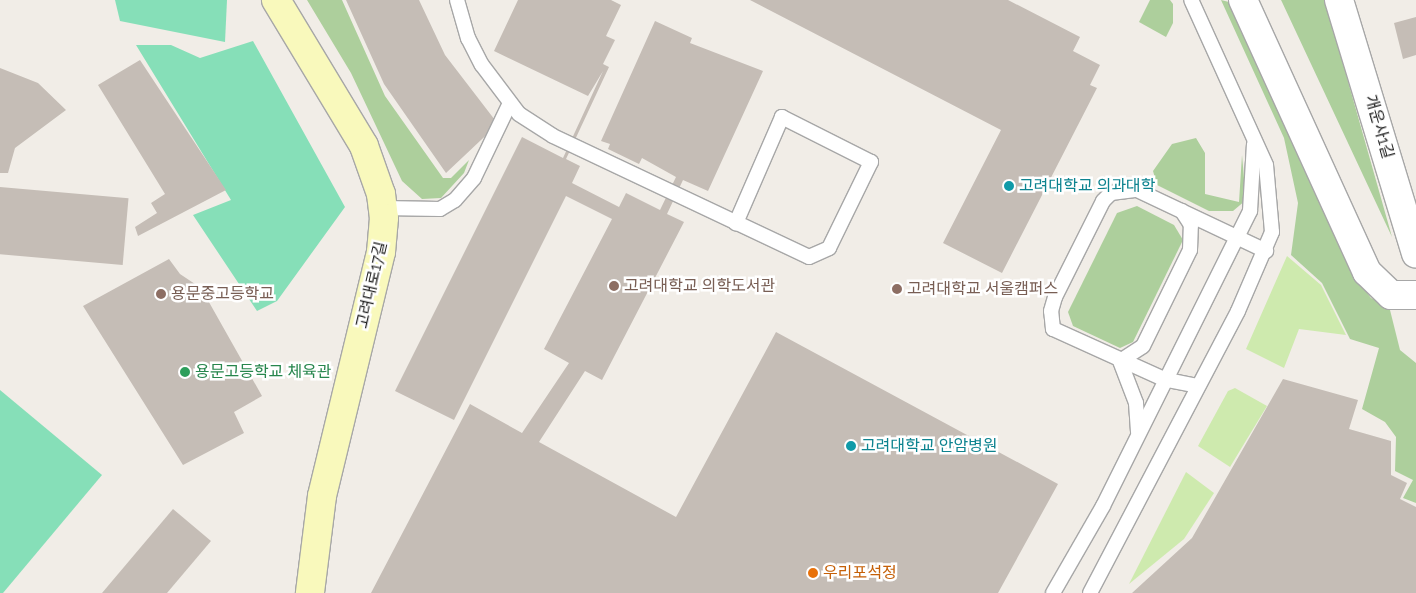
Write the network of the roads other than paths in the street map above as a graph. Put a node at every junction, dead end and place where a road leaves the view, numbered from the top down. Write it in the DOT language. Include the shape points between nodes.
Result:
graph roads {
  1 [pos="276,0"];
  2 [pos="457,0"];
  3 [pos="1191,0"];
  4 [pos="1242,0"];
  5 [pos="1339,0"];
  6 [pos="509,105"];
  7 [pos="1254,141"];
  8 [pos="382,208"];
  9 [pos="1182,211"];
  10 [pos="736,223"];
  11 [pos="1235,237"];
  12 [pos="1266,251"];
  13 [pos="1416,254"];
  14 [pos="1416,296"];
  15 [pos="1120,361"];
  16 [pos="1166,380"];
  17 [pos="1198,386"];
  18 [pos="1138,436"];
  19 [pos="310,593"];
  20 [pos="1053,593"];
  21 [pos="1090,593"];
  1 -- 8 [label="street, 고려대로17길" via="364,146"];
  2 -- 6 [label="lane" via="468,38"];
  3 -- 7 [label="lane" via="1223,62"];
  4 -- 14 [label="street" via="1366,272 1391,295"];
  5 -- 13 [label="street, 개운사1길"];
  6 -- 8 [label="lane" via="474,178 454,200 440,209"];
  6 -- 10 [label="lane" via="553,136"];
  7 -- 11 [label="lane" via="1253,195"];
  7 -- 12 [label="lane" via="1266,165 1272,200 1272,232"];
  8 -- 19 [label="street, 고려대로17길" via="381,252 322,496"];
  9 -- 11 [label="lane"];
  9 -- 15 [label="lane" via="1191,225 1190,250 1143,346"];
  9 -- 15 [label="lane" via="1137,190 1111,193 1055,297 1051,319 1060,336"];
  10 -- 10 [label="lane" via="809,257 829,248 871,162 782,116"];
  11 -- 12 [label="lane"];
  11 -- 16 [label="lane"];
  12 -- 17 [label="lane"];
  15 -- 16 [label="lane"];
  15 -- 18 [label="lane" via="1136,403"];
  16 -- 17 [label="lane"];
  16 -- 18 [label="lane"];
  17 -- 21 [label="lane"];
  18 -- 20 [label="lane"];
}
